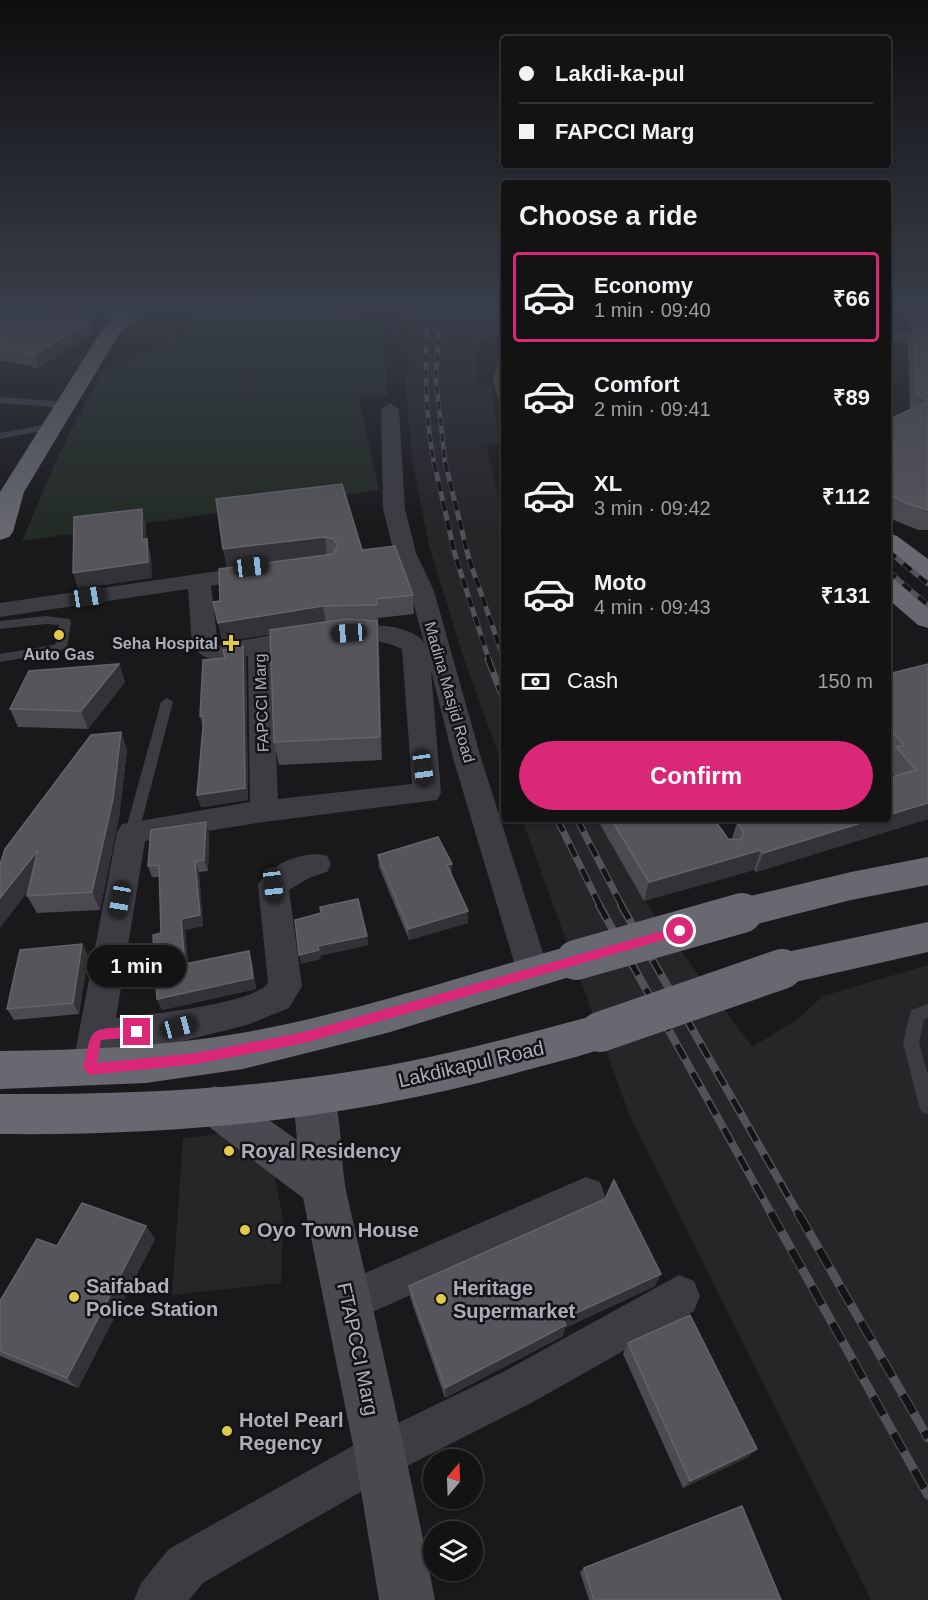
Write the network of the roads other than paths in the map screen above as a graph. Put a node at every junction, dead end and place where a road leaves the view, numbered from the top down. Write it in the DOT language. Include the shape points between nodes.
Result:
graph roads {
  1 [pos="81,381"];
  2 [pos="497,381"];
  3 [pos="501,395"];
  4 [pos="0,400"];
  5 [pos="66,405"];
  6 [pos="390,409"];
  7 [pos="53,426"];
  8 [pos="0,436"];
  9 [pos="4,506"];
  10 [pos="0,532"];
  11 [pos="891,536"];
  12 [pos="891,543"];
  13 [pos="928,546"];
  14 [pos="242,572"];
  15 [pos="928,572"];
  16 [pos="199,580"];
  17 [pos="891,588"];
  18 [pos="0,610"];
  19 [pos="928,619"];
  20 [pos="0,625"];
  21 [pos="260,647"];
  22 [pos="0,658"];
  23 [pos="167,702"];
  24 [pos="264,811"];
  25 [pos="132,832"];
  26 [pos="316,864"];
  27 [pos="923,870"];
  28 [pos="928,937"];
  29 [pos="533,972"];
  30 [pos="928,1011"];
  31 [pos="93,1052"];
  32 [pos="0,1070"];
  33 [pos="314,1097"];
  34 [pos="215,1106"];
  35 [pos="928,1106"];
  36 [pos="0,1114"];
  37 [pos="323,1185"];
  38 [pos="586,1196"];
  39 [pos="679,1296"];
  40 [pos="348,1302"];
  41 [pos="381,1455"];
  42 [pos="158,1600"];
  43 [pos="407,1600"];
  1 -- 5 [label="highway"];
  2 -- 3 [label="lane"];
  4 -- 5 [label="lane"];
  5 -- 7 [label="highway"];
  6 -- 29 [label="street, Madina Masjid Road" via="394,509 405,553 422,591"];
  7 -- 8 [label="lane"];
  7 -- 9 [label="highway"];
  9 -- 10 [label="highway"];
  11 -- 13 [label="highway"];
  12 -- 15 [label="highway"];
  14 -- 16 [label="street" via="209,572"];
  16 -- 18 [label="street"];
  16 -- 21 [label="street, FAPCCI Marg" via="206,649 218,653"];
  17 -- 19 [label="highway"];
  20 -- 22 [label="lane" via="65,622 63,644 57,648"];
  21 -- 24 [label="street, FAPCCI Marg"];
  21 -- 24 [label="street" via="371,632 409,642 417,656 427,793"];
  23 -- 25 [label="lane"];
  24 -- 25 [label="street"];
  25 -- 31 [label="street"];
  26 -- 31 [label="street" via="273,885 285,986 277,998 248,1010"];
  27 -- 29 [label="highway, bridge" via="742,913"];
  28 -- 33 [label="highway, Lakdikapul Road, bridge" via="782,969 600,1032 461,1069"];
  29 -- 31 [label="highway" via="304,1038 196,1059"];
  30 -- 35 [label="lane" via="917,1015 911,1043"];
  31 -- 32 [label="highway"];
  33 -- 34 [label="highway, Lakdikapul Road"];
  33 -- 37 [label="street, FTAPCCI Marg"];
  34 -- 36 [label="highway, Lakdikapul Road"];
  34 -- 37 [label="street"];
  37 -- 40 [label="street, FTAPCCI Marg"];
  38 -- 40 [label="street"];
  39 -- 41 [label="street" via="518,1387"];
  40 -- 41 [label="street, FTAPCCI Marg"];
  41 -- 42 [label="street" via="186,1566"];
  41 -- 43 [label="street, FTAPCCI Marg"];
}
